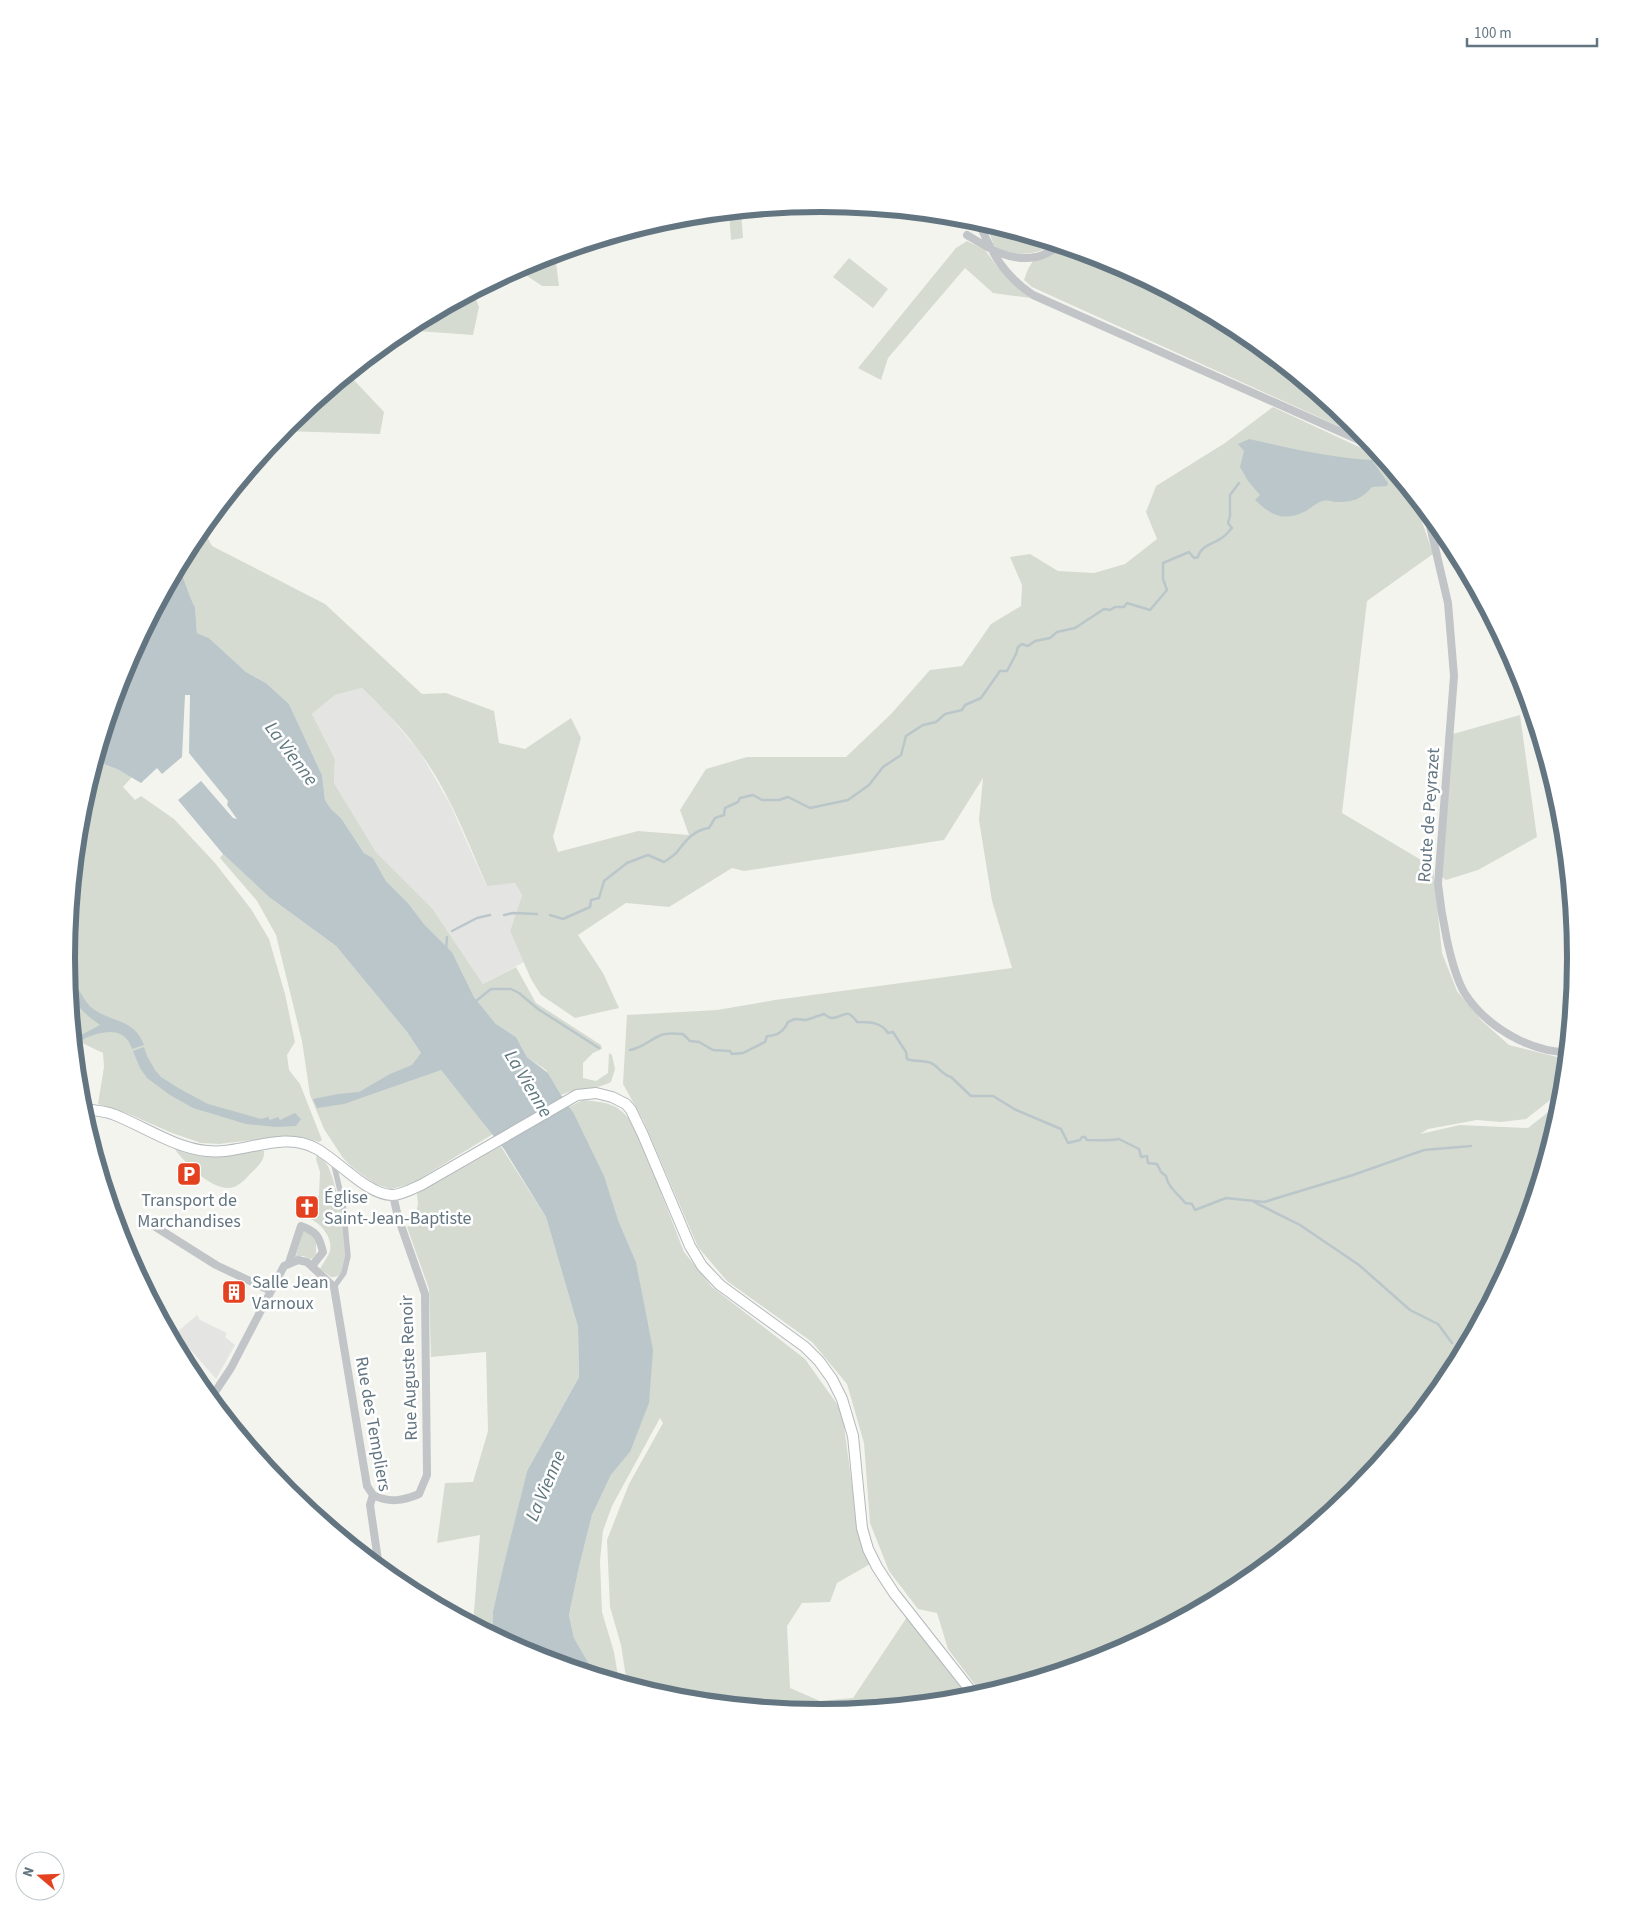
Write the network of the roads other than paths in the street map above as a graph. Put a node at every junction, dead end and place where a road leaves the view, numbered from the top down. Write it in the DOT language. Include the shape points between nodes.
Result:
graph roads {
  1 [pos="981,229"];
  2 [pos="967,235"];
  3 [pos="990,250"];
  4 [pos="1054,250"];
  5 [pos="1358,439"];
  6 [pos="1432,531"];
  7 [pos="1561,1052"];
  8 [pos="91,1111"];
  9 [pos="333,1161"];
  10 [pos="393,1195"];
  11 [pos="144,1219"];
  12 [pos="289,1262"];
  13 [pos="312,1266"];
  14 [pos="334,1287"];
  15 [pos="271,1291"];
  16 [pos="215,1392"];
  17 [pos="373,1495"];
  18 [pos="378,1557"];
  19 [pos="970,1689"];
  1 -- 3 [label="street"];
  2 -- 3 [label="street"];
  3 -- 4 [label="street" via="1010,257 1037,258"];
  3 -- 5 [label="street" via="1017,284 1034,295"];
  6 -- 7 [label="street, Route de Peyrazet" via="1448,603 1454,676 1438,884 1442,915 1464,992 1483,1015 1504,1032 1532,1046"];
  8 -- 9 [label="main road" via="114,1115 191,1148 224,1151 301,1142"];
  9 -- 10 [label="main road" via="379,1192"];
  9 -- 14 [label="street" via="343,1203 348,1256 344,1273"];
  10 -- 17 [label="street, Rue Auguste Renoir" via="424,1294 428,1475 419,1494 405,1500 389,1501"];
  10 -- 19 [label="main road" via="421,1185 569,1099 596,1093 626,1104 702,1266 720,1285 804,1347 832,1378 853,1436 862,1528 868,1549 894,1593"];
  11 -- 15 [label="street" via="216,1265"];
  12 -- 13 [label="street" via="298,1260"];
  12 -- 13 [label="street" via="300,1226 319,1237 323,1252"];
  12 -- 15 [label="street"];
  13 -- 14 [label="street"];
  14 -- 17 [label="street, Rue des Templiers" via="367,1486"];
  15 -- 16 [label="street"];
  17 -- 18 [label="street, Rue des Templiers" via="370,1505"];
}
